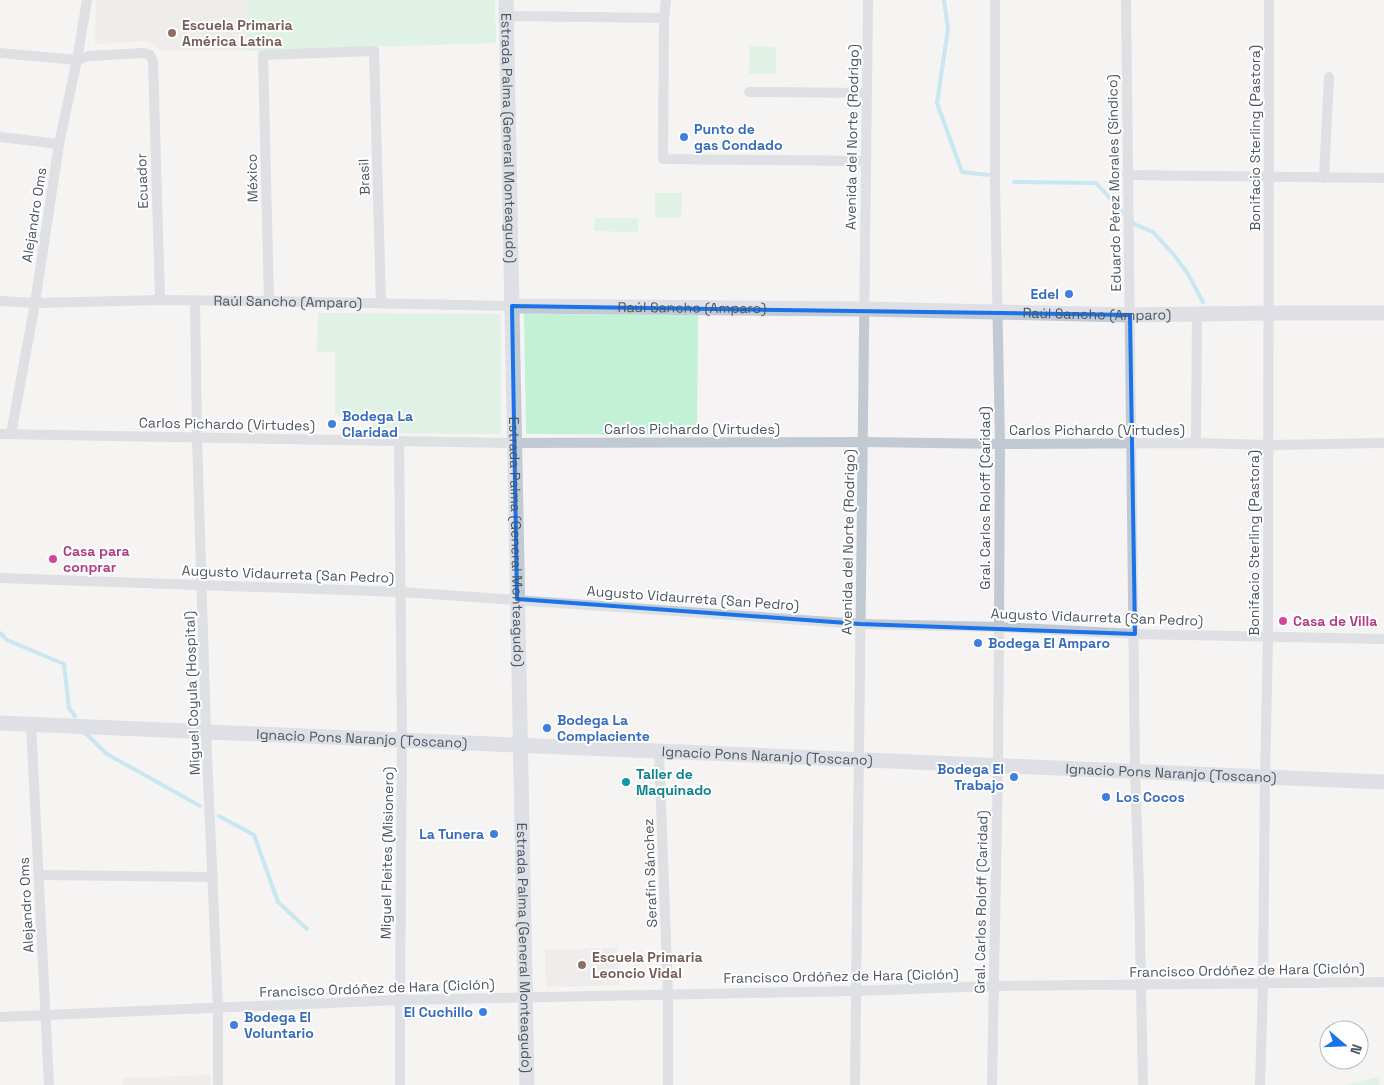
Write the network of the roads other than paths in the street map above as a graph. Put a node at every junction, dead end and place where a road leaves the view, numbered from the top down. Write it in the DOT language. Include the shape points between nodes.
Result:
graph roads {
  1 [pos="87,0"];
  2 [pos="506,0"];
  3 [pos="666,0"];
  4 [pos="868,0"];
  5 [pos="995,0"];
  6 [pos="1126,0"];
  7 [pos="1269,0"];
  8 [pos="506,16"];
  9 [pos="664,18"];
  10 [pos="374,51"];
  11 [pos="0,53"];
  12 [pos="77,60"];
  13 [pos="1328,78"];
  14 [pos="749,92"];
  15 [pos="867,93"];
  16 [pos="0,137"];
  17 [pos="59,144"];
  18 [pos="866,161"];
  19 [pos="1127,175"];
  20 [pos="1270,177"];
  21 [pos="1324,178"];
  22 [pos="1384,178"];
  23 [pos="160,300"];
  24 [pos="0,301"];
  25 [pos="196,301"];
  26 [pos="269,301"];
  27 [pos="35,303"];
  28 [pos="382,303"];
  29 [pos="512,306"];
  30 [pos="864,309"];
  31 [pos="998,313"];
  32 [pos="1269,313"];
  33 [pos="1384,313"];
  34 [pos="1197,314"];
  35 [pos="1130,315"];
  36 [pos="0,434"];
  37 [pos="11,434"];
  38 [pos="197,438"];
  39 [pos="399,441"];
  40 [pos="863,442"];
  41 [pos="514,443"];
  42 [pos="1196,443"];
  43 [pos="1384,443"];
  44 [pos="1000,444"];
  45 [pos="1131,444"];
  46 [pos="1268,445"];
  47 [pos="0,578"];
  48 [pos="202,585"];
  49 [pos="401,592"];
  50 [pos="517,599"];
  51 [pos="860,624"];
  52 [pos="999,627"];
  53 [pos="1134,634"];
  54 [pos="1268,637"];
  55 [pos="1384,639"];
  56 [pos="0,723"];
  57 [pos="31,724"];
  58 [pos="206,732"];
  59 [pos="402,740"];
  60 [pos="520,745"];
  61 [pos="659,751"];
  62 [pos="859,759"];
  63 [pos="998,765"];
  64 [pos="1135,771"];
  65 [pos="1264,777"];
  66 [pos="1384,782"];
  67 [pos="39,875"];
  68 [pos="213,877"];
  69 [pos="1384,982"];
  70 [pos="1263,984"];
  71 [pos="1141,985"];
  72 [pos="993,986"];
  73 [pos="856,991"];
  74 [pos="668,994"];
  75 [pos="525,998"];
  76 [pos="400,1000"];
  77 [pos="218,1007"];
  78 [pos="45,1015"];
  79 [pos="0,1017"];
  80 [pos="49,1085"];
  81 [pos="218,1085"];
  82 [pos="400,1085"];
  83 [pos="527,1085"];
  84 [pos="668,1085"];
  85 [pos="855,1085"];
  86 [pos="992,1085"];
  87 [pos="1143,1085"];
  88 [pos="1260,1085"];
  1 -- 12 [label="street, Alejandro Oms"];
  2 -- 8 [label="street, Estrada Palma (General Monteagudo)"];
  3 -- 9 [label="street"];
  4 -- 15 [label="street, Avenida del Norte (Rodrigo)"];
  5 -- 31 [label="street, Gral. Carlos Roloff (Caridad)"];
  6 -- 19 [label="street, Eduardo Pérez Morales (Síndico)"];
  7 -- 20 [label="street, Bonifacio Sterling (Pastora)"];
  8 -- 9 [label="street"];
  8 -- 29 [label="street, Estrada Palma (General Monteagudo)"];
  9 -- 18 [label="street" via="663,159"];
  10 -- 26 [label="street, México" via="263,55"];
  10 -- 28 [label="street, Brasil"];
  11 -- 12 [label="street"];
  12 -- 17 [label="street, Alejandro Oms"];
  12 -- 23 [label="street, Ecuador" via="89,56 144,53 153,61"];
  13 -- 21 [label="street"];
  14 -- 15 [label="street"];
  15 -- 18 [label="street, Avenida del Norte (Rodrigo)"];
  16 -- 17 [label="street"];
  17 -- 27 [label="street, Alejandro Oms"];
  18 -- 30 [label="street, Avenida del Norte (Rodrigo)"];
  19 -- 20 [label="street"];
  19 -- 35 [label="street, Eduardo Pérez Morales (Síndico)"];
  20 -- 21 [label="street"];
  20 -- 32 [label="street, Bonifacio Sterling (Pastora)"];
  21 -- 22 [label="street"];
  23 -- 25 [label="street, Raúl Sancho (Amparo)"];
  23 -- 27 [label="street, Raúl Sancho (Amparo)"];
  24 -- 27 [label="street, Raúl Sancho (Amparo)"];
  25 -- 26 [label="street, Raúl Sancho (Amparo)"];
  25 -- 38 [label="street, Miguel Coyula (Hospital)"];
  26 -- 28 [label="street, Raúl Sancho (Amparo)"];
  27 -- 37 [label="street, Alejandro Oms"];
  28 -- 29 [label="street, Raúl Sancho (Amparo)"];
  29 -- 30 [label="street, Raúl Sancho (Amparo)"];
  29 -- 41 [label="street, Estrada Palma (General Monteagudo)"];
  30 -- 31 [label="street, Raúl Sancho (Amparo)"];
  30 -- 40 [label="street, Avenida del Norte (Rodrigo)"];
  31 -- 35 [label="street, Raúl Sancho (Amparo)"];
  31 -- 44 [label="street, Gral. Carlos Roloff (Caridad)"];
  32 -- 33 [label="street, Raúl Sancho (Amparo)"];
  32 -- 34 [label="street, Raúl Sancho (Amparo)"];
  32 -- 46 [label="street, Bonifacio Sterling (Pastora)"];
  34 -- 35 [label="street, Raúl Sancho (Amparo)"];
  34 -- 42 [label="street"];
  35 -- 45 [label="street, Eduardo Pérez Morales (Síndico)"];
  36 -- 37 [label="street, Carlos Pichardo (Virtudes)"];
  37 -- 38 [label="street, Carlos Pichardo (Virtudes)"];
  38 -- 39 [label="street, Carlos Pichardo (Virtudes)"];
  38 -- 48 [label="street, Miguel Coyula (Hospital)"];
  39 -- 41 [label="street, Carlos Pichardo (Virtudes)"];
  39 -- 49 [label="street, Miguel Fleites (Misionero)"];
  40 -- 41 [label="street, Carlos Pichardo (Virtudes)"];
  40 -- 44 [label="street, Carlos Pichardo (Virtudes)"];
  40 -- 51 [label="street, Avenida del Norte (Rodrigo)"];
  41 -- 50 [label="street, Estrada Palma (General Monteagudo)"];
  42 -- 45 [label="street, Carlos Pichardo (Virtudes)"];
  42 -- 46 [label="street, Carlos Pichardo (Virtudes)"];
  43 -- 46 [label="street, Carlos Pichardo (Virtudes)"];
  44 -- 45 [label="street, Carlos Pichardo (Virtudes)"];
  44 -- 52 [label="street, Gral. Carlos Roloff (Caridad)"];
  45 -- 53 [label="street, Eduardo Pérez Morales (Síndico)"];
  46 -- 54 [label="street, Bonifacio Sterling (Pastora)"];
  47 -- 48 [label="street, Augusto Vidaurreta (San Pedro)"];
  48 -- 49 [label="street, Augusto Vidaurreta (San Pedro)"];
  48 -- 58 [label="street, Miguel Coyula (Hospital)"];
  49 -- 50 [label="street, Augusto Vidaurreta (San Pedro)"];
  49 -- 59 [label="street, Miguel Fleites (Misionero)"];
  50 -- 51 [label="street, Augusto Vidaurreta (San Pedro)"];
  50 -- 60 [label="street, Estrada Palma (General Monteagudo)"];
  51 -- 52 [label="street, Augusto Vidaurreta (San Pedro)"];
  51 -- 62 [label="street, Avenida del Norte (Rodrigo)"];
  52 -- 53 [label="street, Augusto Vidaurreta (San Pedro)"];
  52 -- 63 [label="street, Gral. Carlos Roloff (Caridad)"];
  53 -- 54 [label="street, Augusto Vidaurreta (San Pedro)"];
  53 -- 64 [label="street, Eduardo Pérez Morales (Síndico)"];
  54 -- 55 [label="street, Augusto Vidaurreta (San Pedro)"];
  54 -- 65 [label="street, Bonifacio Sterling (Pastora)"];
  56 -- 57 [label="street, Ignacio Pons Naranjo (Toscano)"];
  57 -- 58 [label="street, Ignacio Pons Naranjo (Toscano)"];
  57 -- 67 [label="street, Alejandro Oms"];
  58 -- 59 [label="street, Ignacio Pons Naranjo (Toscano)"];
  58 -- 68 [label="street, Miguel Coyula (Hospital)"];
  59 -- 60 [label="street, Ignacio Pons Naranjo (Toscano)"];
  59 -- 76 [label="street, Miguel Fleites (Misionero)"];
  60 -- 61 [label="street, Ignacio Pons Naranjo (Toscano)"];
  60 -- 75 [label="street, Estrada Palma (General Monteagudo)"];
  61 -- 62 [label="street, Ignacio Pons Naranjo (Toscano)"];
  61 -- 74 [label="street, Serafín Sánchez"];
  62 -- 63 [label="street, Ignacio Pons Naranjo (Toscano)"];
  62 -- 73 [label="street, Avenida del Norte (Rodrigo)"];
  63 -- 64 [label="street, Ignacio Pons Naranjo (Toscano)"];
  63 -- 72 [label="street, Gral. Carlos Roloff (Caridad)"];
  64 -- 65 [label="street, Ignacio Pons Naranjo (Toscano)"];
  64 -- 71 [label="street, Eduardo Pérez Morales (Síndico)"];
  65 -- 66 [label="street, Ignacio Pons Naranjo (Toscano)"];
  65 -- 70 [label="street, Bonifacio Sterling (Pastora)"];
  67 -- 68 [label="street"];
  67 -- 78 [label="street, Alejandro Oms"];
  68 -- 77 [label="street, Miguel Coyula (Hospital)"];
  69 -- 70 [label="street, Francisco Ordóñez de Hara (Ciclón)"];
  70 -- 71 [label="street, Francisco Ordóñez de Hara (Ciclón)"];
  70 -- 88 [label="street, Bonifacio Sterling (Pastora)"];
  71 -- 72 [label="street, Francisco Ordóñez de Hara (Ciclón)"];
  71 -- 87 [label="street, Eduardo Pérez Morales (Síndico)"];
  72 -- 73 [label="street, Francisco Ordóñez de Hara (Ciclón)"];
  72 -- 86 [label="street, Gral. Carlos Roloff (Caridad)"];
  73 -- 74 [label="street, Francisco Ordóñez de Hara (Ciclón)"];
  73 -- 85 [label="street, Avenida del Norte (Rodrigo)"];
  74 -- 75 [label="street, Francisco Ordóñez de Hara (Ciclón)"];
  74 -- 84 [label="street, Serafín Sánchez"];
  75 -- 76 [label="street, Francisco Ordóñez de Hara (Ciclón)"];
  75 -- 83 [label="street, Estrada Palma (General Monteagudo)"];
  76 -- 77 [label="street, Francisco Ordóñez de Hara (Ciclón)"];
  76 -- 82 [label="street, Miguel Fleites (Misionero)"];
  77 -- 78 [label="street, Francisco Ordóñez de Hara (Ciclón)"];
  77 -- 81 [label="street, Miguel Coyula (Hospital)"];
  78 -- 79 [label="street, Francisco Ordóñez de Hara (Ciclón)"];
  78 -- 80 [label="street, Alejandro Oms"];
}
